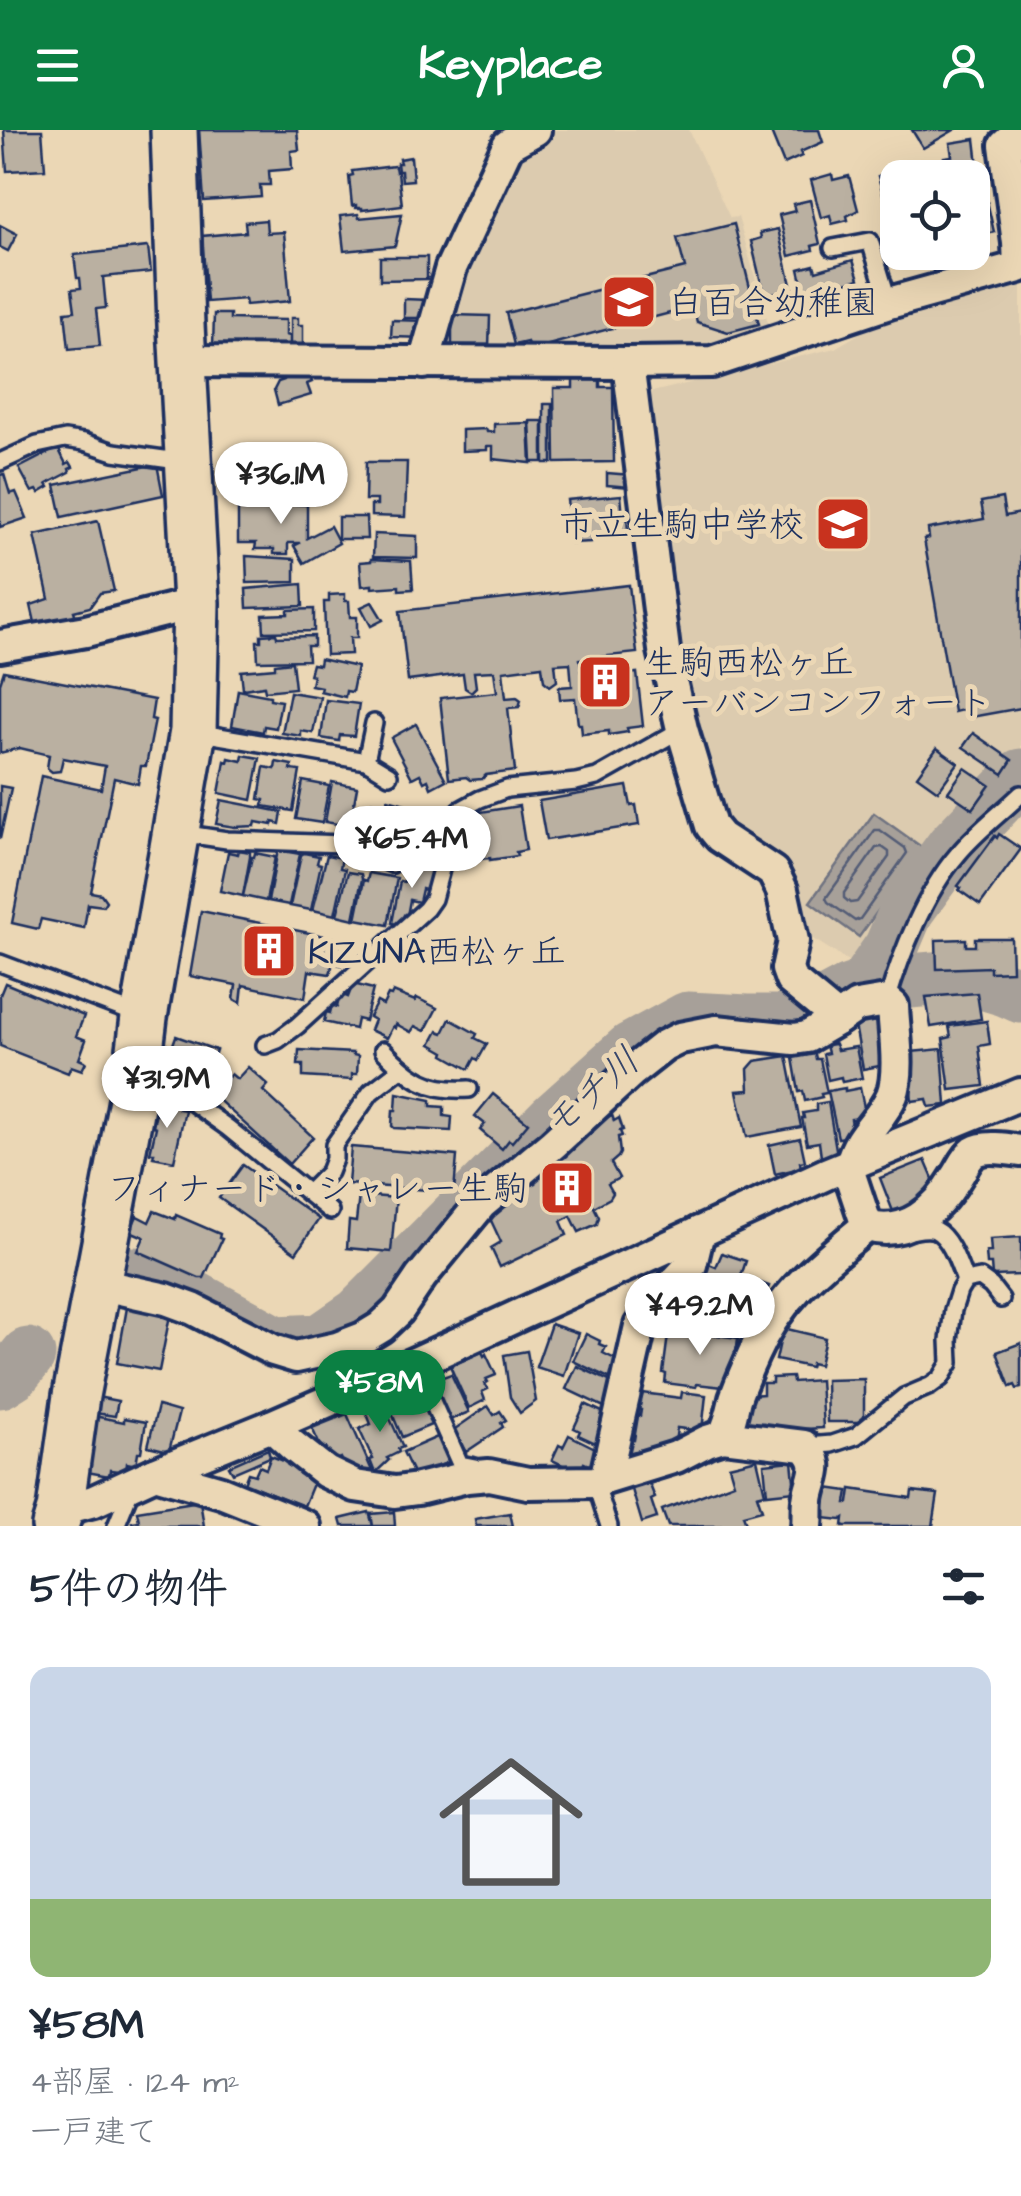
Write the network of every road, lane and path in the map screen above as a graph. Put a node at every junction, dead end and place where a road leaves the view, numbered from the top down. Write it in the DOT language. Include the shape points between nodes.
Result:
graph roads {
  1 [pos="174,130"];
  2 [pos="535,130"];
  3 [pos="1007,135"];
  4 [pos="833,248"];
  5 [pos="889,303"];
  6 [pos="183,362"];
  7 [pos="424,362"];
  8 [pos="628,363"];
  9 [pos="0,462"];
  10 [pos="189,463"];
  11 [pos="196,603"];
  12 [pos="0,646"];
  13 [pos="374,723"];
  14 [pos="682,728"];
  15 [pos="194,731"];
  16 [pos="366,761"];
  17 [pos="389,776"];
  18 [pos="1021,794"];
  19 [pos="176,833"];
  20 [pos="392,864"];
  21 [pos="0,963"];
  22 [pos="889,993"];
  23 [pos="828,1011"];
  24 [pos="144,1017"];
  25 [pos="265,1045"];
  26 [pos="384,1050"];
  27 [pos="401,1069"];
  28 [pos="137,1074"];
  29 [pos="469,1090"];
  30 [pos="1021,1094"];
  31 [pos="1021,1151"];
  32 [pos="849,1165"];
  33 [pos="308,1192"];
  34 [pos="330,1211"];
  35 [pos="878,1228"];
  36 [pos="699,1232"];
  37 [pos="965,1282"];
  38 [pos="98,1284"];
  39 [pos="1001,1299"];
  40 [pos="415,1363"];
  41 [pos="272,1426"];
  42 [pos="724,1436"];
  43 [pos="804,1446"];
  44 [pos="485,1476"];
  45 [pos="144,1479"];
  46 [pos="602,1479"];
  47 [pos="58,1518"];
  48 [pos="116,1526"];
  49 [pos="305,1526"];
  50 [pos="608,1526"];
  51 [pos="807,1526"];
  1 -- 6 [label="street"];
  2 -- 7 [label="street" via="508,145 451,268"];
  3 -- 5 [label="street" via="1019,266"];
  4 -- 5 [label="lane" via="870,240"];
  5 -- 8 [label="street" via="712,362"];
  6 -- 7 [label="street"];
  6 -- 10 [label="street"];
  7 -- 8 [label="street"];
  8 -- 14 [label="street" via="664,650"];
  9 -- 10 [label="lane" via="64,439"];
  10 -- 11 [label="street"];
  11 -- 12 [label="street"];
  11 -- 15 [label="street"];
  13 -- 16 [label="lane"];
  14 -- 23 [label="street" via="711,826 768,866 782,890 793,940 790,980"];
  14 -- 25 [label="lane" via="596,777 507,789 460,810 426,909 297,1026"];
  15 -- 16 [label="lane"];
  15 -- 19 [label="street"];
  16 -- 17 [label="lane"];
  18 -- 22 [label="lane" via="958,854 922,914"];
  19 -- 20 [label="lane" via="344,844"];
  19 -- 24 [label="street"];
  21 -- 24 [label="lane"];
  22 -- 23 [label="street"];
  22 -- 32 [label="street" via="892,1096"];
  23 -- 38 [label="street" via="806,1038 716,1031 664,1046 481,1204 390,1319 338,1348 296,1357 166,1299"];
  24 -- 28 [label="street"];
  26 -- 27 [label="lane"];
  27 -- 29 [label="lane" via="446,1091"];
  27 -- 33 [label="lane" via="371,1092 334,1145 329,1172"];
  28 -- 33 [label="lane" via="168,1084"];
  28 -- 38 [label="street"];
  30 -- 32 [label="street"];
  31 -- 35 [label="street" via="976,1151 939,1204 904,1227"];
  32 -- 35 [label="street"];
  32 -- 36 [label="street"];
  33 -- 34 [label="lane"];
  35 -- 37 [label="lane" via="897,1234 934,1230"];
  35 -- 42 [label="street" via="810,1273 788,1296 754,1353"];
  36 -- 40 [label="street"];
  36 -- 46 [label="street" via="690,1265 640,1326"];
  37 -- 39 [label="lane" via="980,1278"];
  37 -- 43 [label="lane" via="953,1310 950,1363 940,1378 856,1436"];
  38 -- 47 [label="street"];
  40 -- 41 [label="street"];
  40 -- 44 [label="lane" via="460,1464"];
  41 -- 44 [label="street" via="326,1472 355,1486 395,1492"];
  41 -- 45 [label="street"];
  42 -- 43 [label="street"];
  42 -- 46 [label="street"];
  43 -- 51 [label="street" via="816,1464"];
  44 -- 46 [label="street" via="528,1483"];
  45 -- 47 [label="street"];
  45 -- 48 [label="lane"];
  45 -- 49 [label="street" via="221,1492"];
  46 -- 50 [label="lane"];
}
